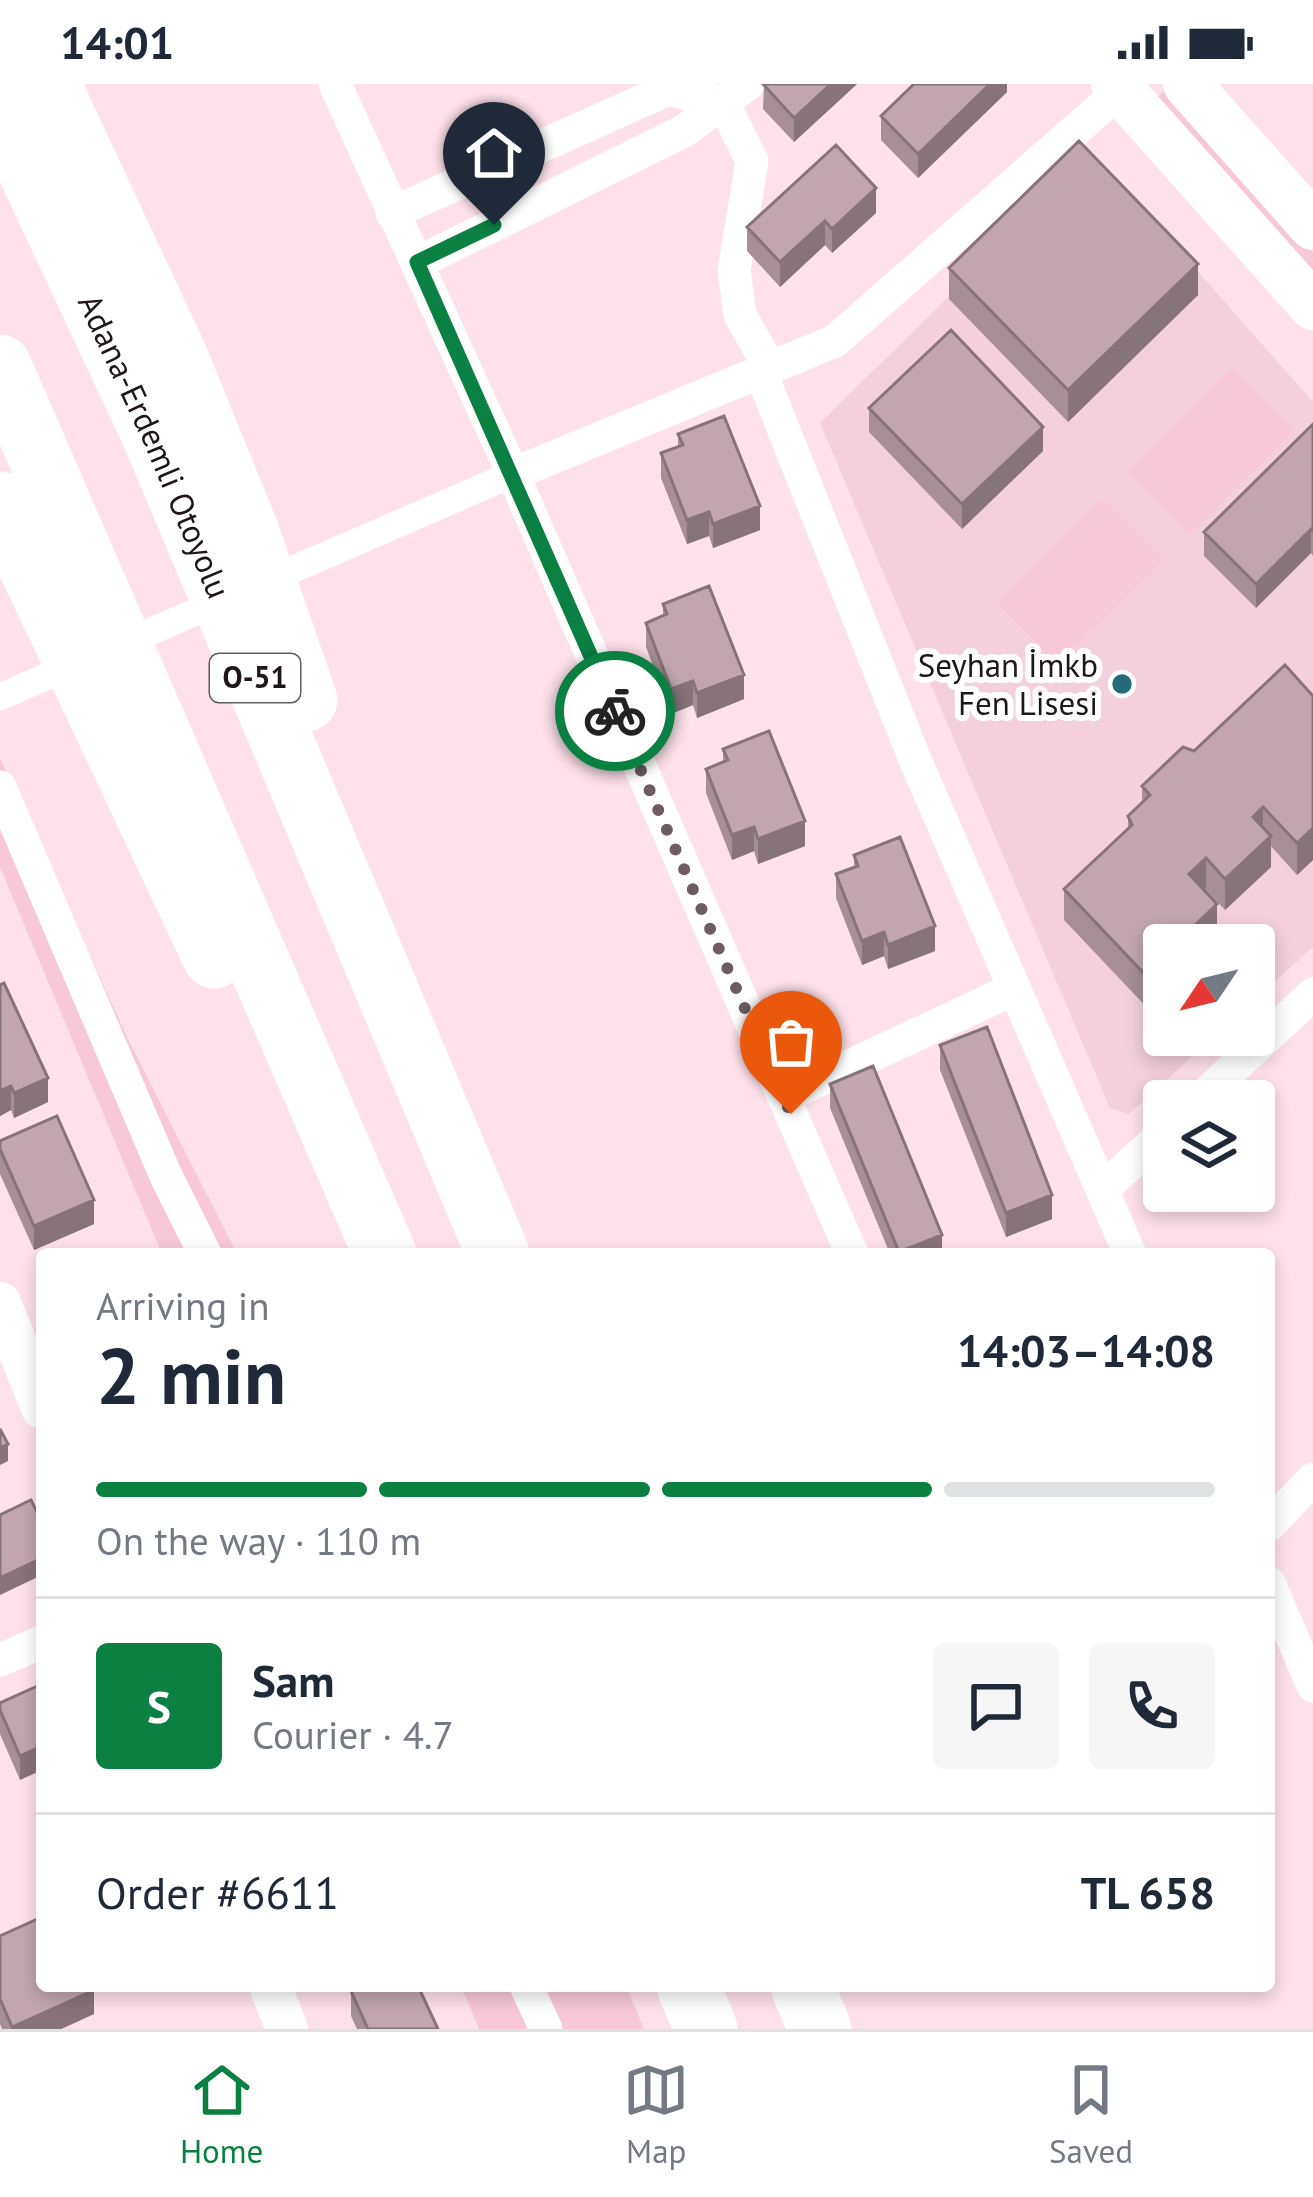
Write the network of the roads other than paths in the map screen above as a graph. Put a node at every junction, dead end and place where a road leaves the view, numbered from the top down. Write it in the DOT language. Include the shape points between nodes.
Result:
graph roads {
  1 [pos="49,84"];
  2 [pos="334,84"];
  3 [pos="1187,84"];
  4 [pos="674,86"];
  5 [pos="1121,86"];
  6 [pos="736,94"];
  7 [pos="0,108"];
  8 [pos="392,213"];
  9 [pos="1313,226"];
  10 [pos="417,262"];
  11 [pos="1313,306"];
  12 [pos="0,366"];
  13 [pos="765,370"];
  14 [pos="513,474"];
  15 [pos="0,503"];
  16 [pos="0,697"];
  17 [pos="0,787"];
  18 [pos="1013,989"];
  19 [pos="1313,994"];
  20 [pos="1221,1080"];
  21 [pos="783,1097"];
  22 [pos="1143,1152"];
  23 [pos="1103,1189"];
  24 [pos="202,1248"];
  25 [pos="371,1248"];
  26 [pos="382,1248"];
  27 [pos="495,1248"];
  28 [pos="495,1248"];
  29 [pos="849,1248"];
  30 [pos="1128,1248"];
  31 [pos="0,1303"];
  32 [pos="36,1393"];
  33 [pos="1313,1479"];
  34 [pos="1275,1519"];
  35 [pos="1275,1597"];
  36 [pos="36,1645"];
  37 [pos="0,1660"];
  38 [pos="1313,1686"];
  39 [pos="272,1992"];
  40 [pos="529,1992"];
  41 [pos="691,1992"];
  42 [pos="805,1992"];
  43 [pos="287,2029"];
  44 [pos="546,2029"];
  45 [pos="706,2029"];
  46 [pos="820,2029"];
  1 -- 27 [label="highway" via="247,530"];
  2 -- 8 [label="street"];
  3 -- 9 [label="main road"];
  4 -- 6 [label="street"];
  4 -- 8 [label="street"];
  5 -- 11 [label="main road"];
  5 -- 13 [label="street" via="835,341"];
  6 -- 10 [label="street" via="684,131"];
  6 -- 13 [label="street" via="752,161 734,270 740,315"];
  7 -- 28 [label="highway, Adana-Erdemli Otoyolu / O-51" via="154,437"];
  8 -- 10 [label="street"];
  10 -- 14 [label="street"];
  12 -- 26 [label="highway"];
  13 -- 14 [label="street"];
  13 -- 18 [label="street"];
  14 -- 16 [label="street"];
  14 -- 21 [label="street"];
  15 -- 25 [label="highway" via="269,1071"];
  17 -- 24 [label="street"];
  18 -- 21 [label="street"];
  18 -- 23 [label="street"];
  19 -- 20 [label="street"];
  21 -- 29 [label="street"];
  22 -- 23 [label="street"];
  23 -- 30 [label="street"];
  31 -- 32 [label="street"];
  33 -- 34 [label="street"];
  35 -- 38 [label="street"];
  36 -- 37 [label="street"];
  39 -- 43 [label="street"];
  40 -- 44 [label="street"];
  41 -- 45 [label="highway"];
  42 -- 46 [label="highway"];
}
